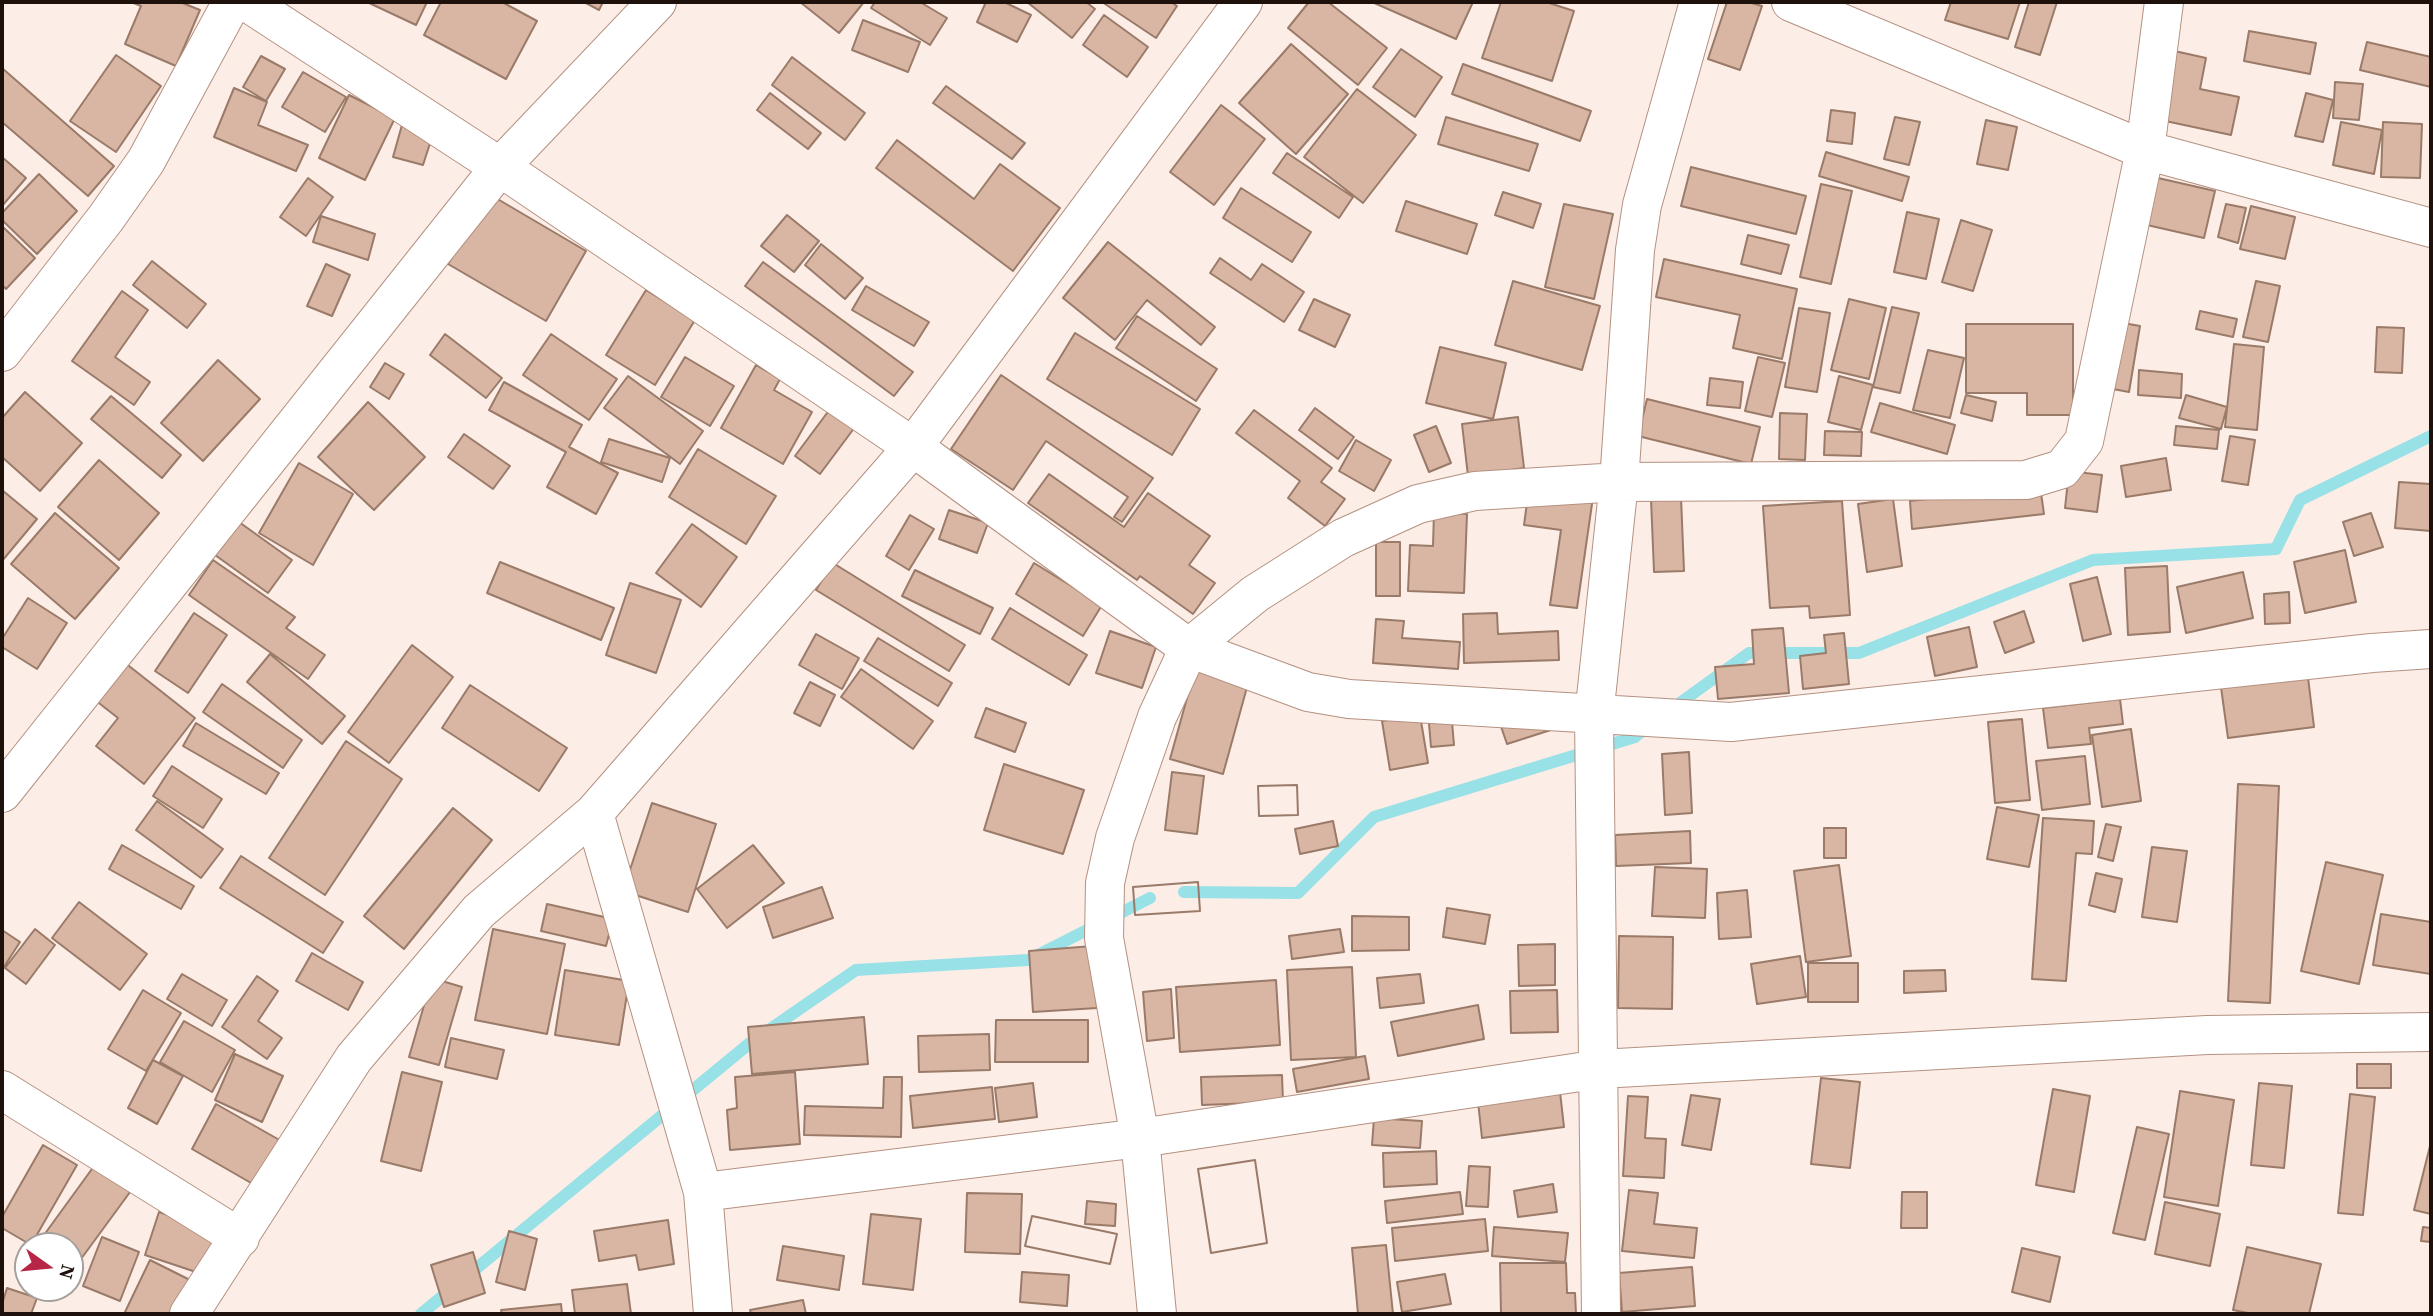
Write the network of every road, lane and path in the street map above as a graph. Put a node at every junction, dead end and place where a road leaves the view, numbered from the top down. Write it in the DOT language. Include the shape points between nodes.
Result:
graph roads {
  1 [pos="232,2"];
  2 [pos="247,2"];
  3 [pos="657,2"];
  4 [pos="1242,2"];
  5 [pos="1699,2"];
  6 [pos="1791,2"];
  7 [pos="2164,2"];
  8 [pos="2145,150"];
  9 [pos="500,167"];
  10 [pos="2431,228"];
  11 [pos="2,352"];
  12 [pos="913,447"];
  13 [pos="1619,482"];
  14 [pos="1189,648"];
  15 [pos="2431,649"];
  16 [pos="1594,716"];
  17 [pos="2,793"];
  18 [pos="594,813"];
  19 [pos="2431,1032"];
  20 [pos="1600,1069"];
  21 [pos="2,1090"];
  22 [pos="1140,1138"];
  23 [pos="703,1192"];
  24 [pos="240,1238"];
  25 [pos="189,1314"];
  26 [pos="713,1314"];
  27 [pos="1157,1314"];
  28 [pos="1601,1314"];
  1 -- 11 [label="street" via="145,161"];
  2 -- 9 [label="street"];
  3 -- 9 [label="street"];
  4 -- 12 [label="street"];
  5 -- 13 [label="street" via="1642,205"];
  6 -- 8 [label="street"];
  7 -- 8 [label="street"];
  8 -- 10 [label="street"];
  8 -- 13 [label="street" via="2084,441 2063,469 2026,481"];
  9 -- 12 [label="street"];
  9 -- 17 [label="street"];
  12 -- 14 [label="street"];
  12 -- 18 [label="street"];
  13 -- 14 [label="street" via="1475,491 1418,504 1343,538 1255,594"];
  13 -- 16 [label="street"];
  14 -- 16 [label="street" via="1308,692 1349,699"];
  14 -- 22 [label="street" via="1157,717 1115,838 1105,883 1104,937"];
  15 -- 16 [label="street" via="1731,722"];
  16 -- 20 [label="street"];
  18 -- 23 [label="street"];
  18 -- 24 [label="street" via="479,911 354,1058"];
  19 -- 20 [label="street" via="2207,1035"];
  20 -- 22 [label="street"];
  20 -- 28 [label="street"];
  21 -- 24 [label="street"];
  22 -- 23 [label="street"];
  22 -- 27 [label="street"];
  23 -- 26 [label="street"];
  24 -- 25 [label="street"];
}
